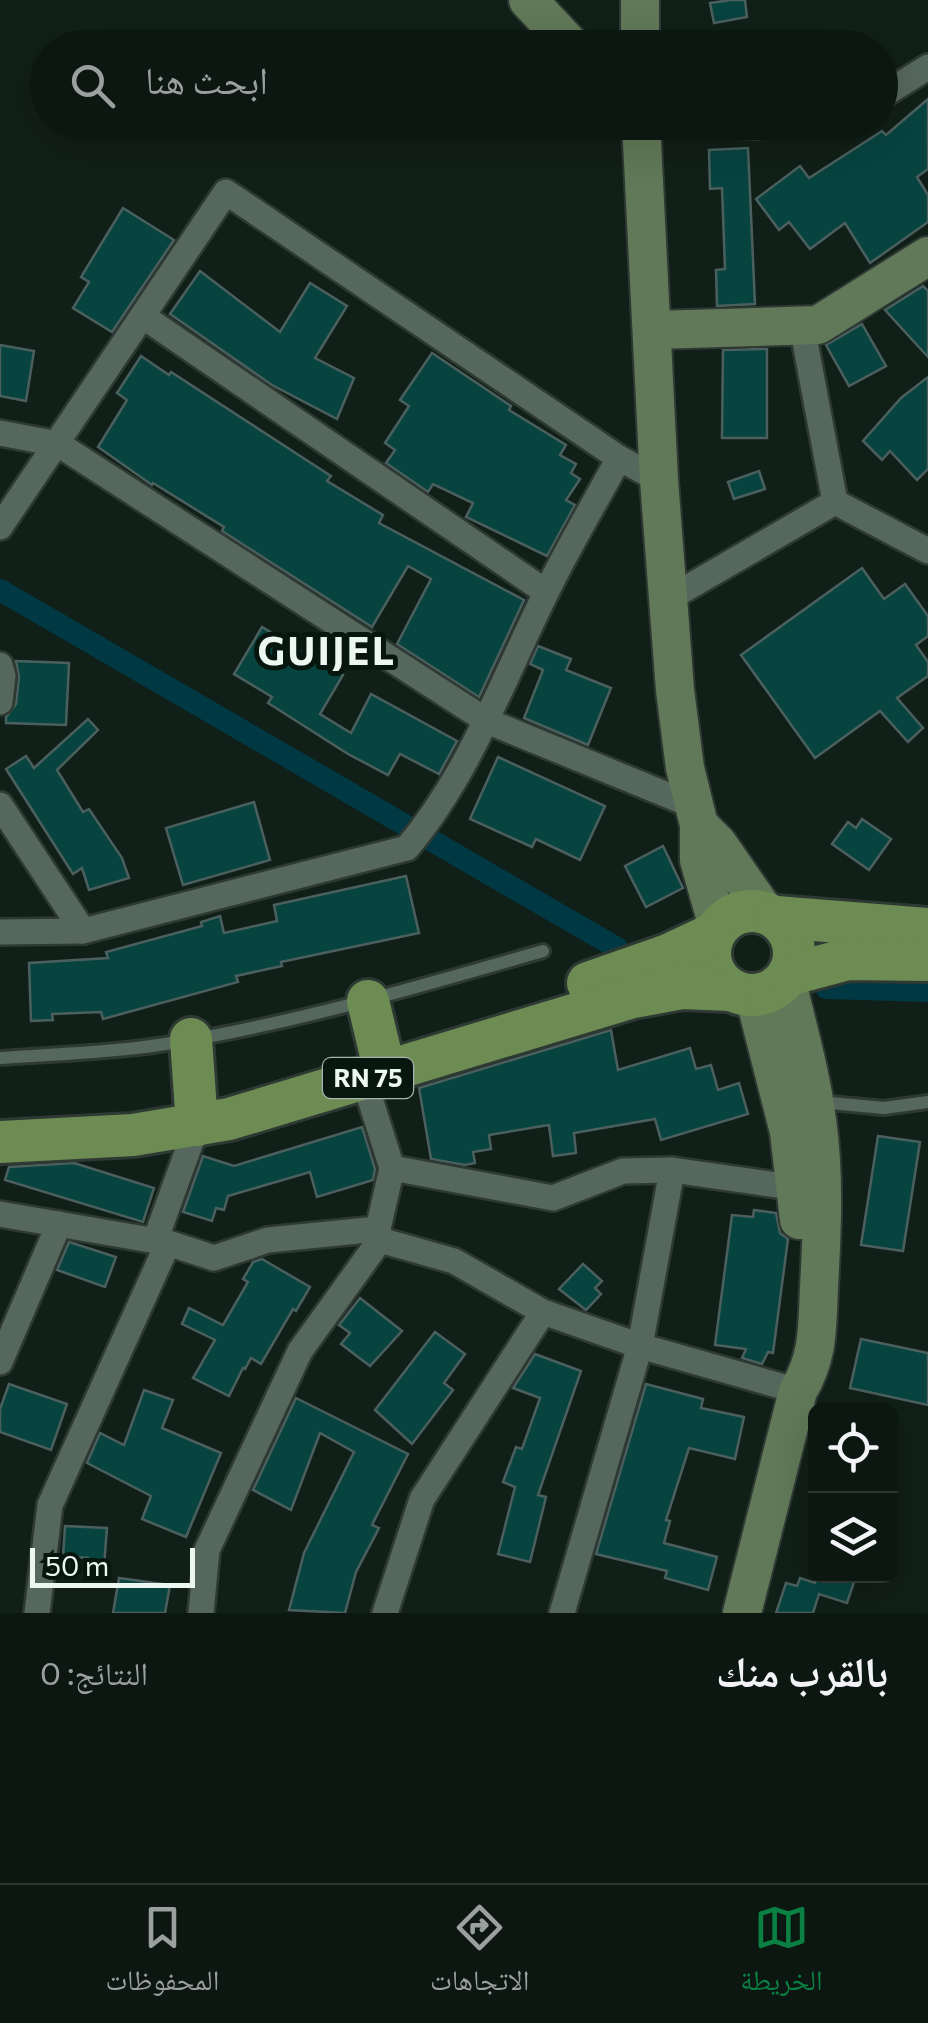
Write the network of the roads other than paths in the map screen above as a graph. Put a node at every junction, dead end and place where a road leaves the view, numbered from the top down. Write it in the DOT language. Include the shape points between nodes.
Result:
graph roads {
  1 [pos="528,0"];
  2 [pos="640,0"];
  3 [pos="556,30"];
  4 [pos="640,30"];
  5 [pos="928,67"];
  6 [pos="898,86"];
  7 [pos="643,140"];
  8 [pos="928,256"];
  9 [pos="144,317"];
  10 [pos="802,326"];
  11 [pos="654,330"];
  12 [pos="0,434"];
  13 [pos="58,444"];
  14 [pos="619,458"];
  15 [pos="659,480"];
  16 [pos="835,502"];
  17 [pos="0,528"];
  18 [pos="928,551"];
  19 [pos="546,592"];
  20 [pos="668,599"];
  21 [pos="0,665"];
  22 [pos="0,702"];
  23 [pos="488,722"];
  24 [pos="0,805"];
  25 [pos="696,816"];
  26 [pos="771,915"];
  27 [pos="716,930"];
  28 [pos="928,930"];
  29 [pos="83,931"];
  30 [pos="0,932"];
  31 [pos="543,951"];
  32 [pos="928,960"];
  33 [pos="765,985"];
  34 [pos="368,1001"];
  35 [pos="191,1040"];
  36 [pos="0,1058"];
  37 [pos="372,1065"];
  38 [pos="928,1102"];
  39 [pos="798,1104"];
  40 [pos="196,1113"];
  41 [pos="0,1116"];
  42 [pos="0,1142"];
  43 [pos="392,1168"];
  44 [pos="672,1170"];
  45 [pos="798,1188"];
  46 [pos="0,1214"];
  47 [pos="60,1224"];
  48 [pos="379,1235"];
  49 [pos="161,1242"];
  50 [pos="542,1312"];
  51 [pos="640,1346"];
  52 [pos="0,1362"];
  53 [pos="798,1390"];
  54 [pos="37,1613"];
  55 [pos="201,1613"];
  56 [pos="385,1613"];
  57 [pos="562,1613"];
  58 [pos="742,1613"];
  1 -- 3 [label="main road"];
  2 -- 4 [label="main road"];
  5 -- 6 [label="street"];
  7 -- 11 [label="main road"];
  8 -- 10 [label="main road" via="818,325"];
  9 -- 13 [label="street"];
  9 -- 14 [label="street" via="226,192"];
  9 -- 19 [label="street"];
  10 -- 11 [label="main road"];
  10 -- 16 [label="street"];
  11 -- 15 [label="main road"];
  12 -- 13 [label="street"];
  13 -- 17 [label="street"];
  13 -- 23 [label="street"];
  14 -- 15 [label="street"];
  14 -- 19 [label="street"];
  15 -- 20 [label="main road"];
  16 -- 18 [label="street"];
  16 -- 20 [label="street"];
  19 -- 23 [label="street"];
  20 -- 25 [label="main road" via="679,730"];
  21 -- 22 [label="street"];
  23 -- 25 [label="street"];
  23 -- 29 [label="street" via="407,848"];
  24 -- 29 [label="street"];
  25 -- 26 [label="main road"];
  25 -- 27 [label="main road"];
  26 -- 27 [label="main road" via="739,912"];
  26 -- 28 [label="main road"];
  26 -- 33 [label="main road" via="792,937 794,963"];
  27 -- 33 [label="main road" via="713,971"];
  27 -- 37 [label="main road, RN 75"];
  29 -- 30 [label="street"];
  31 -- 34 [label="lane"];
  32 -- 33 [label="main road, RN 75" via="848,959"];
  33 -- 37 [label="main road, RN 75" via="634,997"];
  33 -- 39 [label="main road"];
  34 -- 35 [label="lane"];
  34 -- 37 [label="main road"];
  35 -- 36 [label="lane"];
  35 -- 40 [label="main road"];
  37 -- 40 [label="main road, RN 75" via="261,1111"];
  37 -- 43 [label="street"];
  38 -- 39 [label="lane" via="884,1108"];
  39 -- 45 [label="main road"];
  39 -- 53 [label="main road" via="823,1197 816,1350"];
  40 -- 41 [label="main road, RN 75"];
  40 -- 42 [label="main road, RN 75" via="118,1136"];
  40 -- 49 [label="street"];
  43 -- 44 [label="street" via="553,1198 623,1171"];
  43 -- 48 [label="street"];
  44 -- 45 [label="street"];
  44 -- 51 [label="street"];
  45 -- 53 [label="main road" via="789,1352"];
  46 -- 47 [label="street"];
  47 -- 49 [label="street"];
  47 -- 52 [label="street"];
  48 -- 49 [label="street" via="268,1240 214,1258"];
  48 -- 50 [label="street" via="454,1261"];
  48 -- 55 [label="street" via="300,1351 207,1550"];
  49 -- 54 [label="street" via="50,1505"];
  50 -- 51 [label="street"];
  50 -- 56 [label="street" via="422,1499"];
  51 -- 53 [label="street"];
  51 -- 57 [label="street"];
  53 -- 58 [label="main road"];
}
